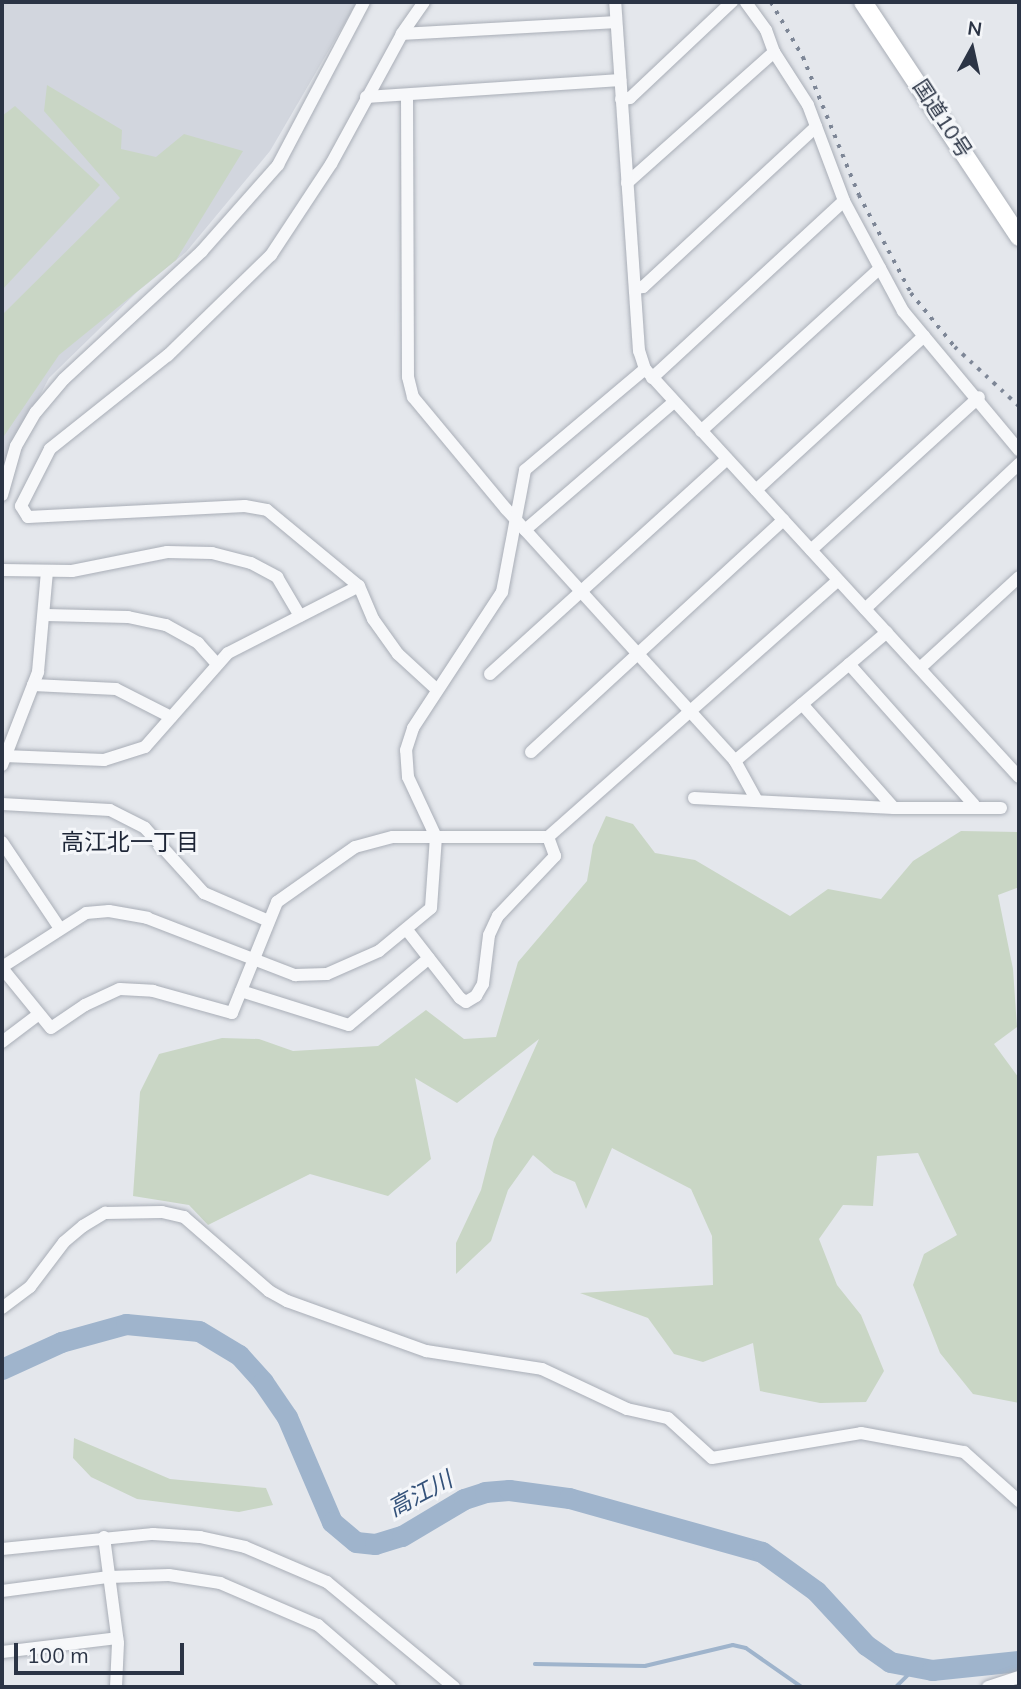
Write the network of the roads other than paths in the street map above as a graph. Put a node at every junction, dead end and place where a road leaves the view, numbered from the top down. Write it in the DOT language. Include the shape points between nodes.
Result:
graph roads {
  1 [pos="364,2"];
  2 [pos="424,2"];
  3 [pos="615,2"];
  4 [pos="732,2"];
  5 [pos="746,2"];
  6 [pos="863,2"];
  7 [pos="616,22"];
  8 [pos="402,34"];
  9 [pos="774,52"];
  10 [pos="620,80"];
  11 [pos="407,95"];
  12 [pos="366,97"];
  13 [pos="621,99"];
  14 [pos="816,127"];
  15 [pos="627,183"];
  16 [pos="844,201"];
  17 [pos="1019,237"];
  18 [pos="880,268"];
  19 [pos="635,288"];
  20 [pos="924,336"];
  21 [pos="649,373"];
  22 [pos="979,397"];
  23 [pos="674,402"];
  24 [pos="702,431"];
  25 [pos="1019,450"];
  26 [pos="727,459"];
  27 [pos="1019,464"];
  28 [pos="756,490"];
  29 [pos="2,493"];
  30 [pos="514,517"];
  31 [pos="783,520"];
  32 [pos="525,530"];
  33 [pos="811,550"];
  34 [pos="2,570"];
  35 [pos="47,572"];
  36 [pos="1019,577"];
  37 [pos="838,580"];
  38 [pos="359,586"];
  39 [pos="581,591"];
  40 [pos="865,609"];
  41 [pos="46,615"];
  42 [pos="300,616"];
  43 [pos="887,632"];
  44 [pos="637,654"];
  45 [pos="216,663"];
  46 [pos="849,664"];
  47 [pos="920,668"];
  48 [pos="490,674"];
  49 [pos="33,685"];
  50 [pos="436,690"];
  51 [pos="802,704"];
  52 [pos="690,712"];
  53 [pos="171,717"];
  54 [pos="531,752"];
  55 [pos="3,761"];
  56 [pos="735,761"];
  57 [pos="1019,775"];
  58 [pos="694,798"];
  59 [pos="756,799"];
  60 [pos="2,804"];
  61 [pos="974,805"];
  62 [pos="894,808"];
  63 [pos="1001,808"];
  64 [pos="436,837"];
  65 [pos="548,837"];
  66 [pos="2,842"];
  67 [pos="267,920"];
  68 [pos="60,927"];
  69 [pos="407,930"];
  70 [pos="429,958"];
  71 [pos="254,959"];
  72 [pos="2,967"];
  73 [pos="241,991"];
  74 [pos="39,1014"];
  75 [pos="2,1042"];
  76 [pos="2,1307"];
  77 [pos="1019,1501"];
  78 [pos="104,1537"];
  79 [pos="2,1549"];
  80 [pos="109,1577"];
  81 [pos="2,1591"];
  82 [pos="117,1638"];
  83 [pos="2,1652"];
  84 [pos="1019,1677"];
  85 [pos="116,1687"];
  86 [pos="390,1687"];
  87 [pos="454,1687"];
  88 [pos="988,1687"];
  1 -- 29 [label="street" via="278,165 202,251 64,379 36,412 16,446"];
  2 -- 8 [label="street"];
  3 -- 7 [label="street"];
  4 -- 13 [label="street" via="630,98"];
  5 -- 9 [label="street" via="766,30"];
  6 -- 17 [label="highway, 国道10号"];
  7 -- 8 [label="street"];
  7 -- 10 [label="street"];
  8 -- 12 [label="street"];
  9 -- 14 [label="street"];
  9 -- 15 [label="street"];
  10 -- 11 [label="street"];
  10 -- 13 [label="street"];
  11 -- 12 [label="street"];
  11 -- 30 [label="street" via="408,385 413,397"];
  12 -- 38 [label="street" via="331,164 271,255 168,355 50,450 22,506 29,517 244,506 267,510"];
  13 -- 15 [label="street"];
  14 -- 16 [label="street"];
  14 -- 19 [label="street" via="643,287"];
  15 -- 19 [label="street"];
  16 -- 18 [label="street"];
  16 -- 21 [label="street"];
  18 -- 20 [label="street" via="903,311"];
  18 -- 24 [label="street"];
  19 -- 21 [label="street" via="639,351"];
  20 -- 22 [label="street"];
  20 -- 28 [label="street"];
  21 -- 23 [label="street"];
  21 -- 30 [label="street" via="525,470"];
  22 -- 25 [label="street"];
  22 -- 33 [label="street"];
  23 -- 24 [label="street"];
  23 -- 32 [label="street"];
  24 -- 26 [label="street"];
  26 -- 28 [label="street"];
  26 -- 39 [label="street"];
  27 -- 40 [label="street"];
  28 -- 31 [label="street"];
  30 -- 32 [label="street"];
  30 -- 50 [label="street" via="502,592"];
  31 -- 33 [label="street"];
  31 -- 44 [label="street"];
  32 -- 39 [label="street"];
  33 -- 37 [label="street"];
  34 -- 35 [label="street"];
  35 -- 41 [label="street"];
  35 -- 42 [label="street" via="93,569 167,552 212,553 250,563 277,577"];
  36 -- 47 [label="street"];
  37 -- 40 [label="street"];
  37 -- 52 [label="street"];
  38 -- 42 [label="street"];
  38 -- 50 [label="street" via="373,619 398,654"];
  39 -- 44 [label="street"];
  39 -- 48 [label="street"];
  40 -- 43 [label="street"];
  41 -- 45 [label="street" via="128,617 166,625 198,643"];
  41 -- 49 [label="street"];
  42 -- 45 [label="street" via="259,634"];
  43 -- 46 [label="street"];
  43 -- 47 [label="street"];
  44 -- 52 [label="street"];
  44 -- 54 [label="street"];
  45 -- 53 [label="street"];
  46 -- 51 [label="street"];
  46 -- 61 [label="street"];
  47 -- 57 [label="street"];
  49 -- 53 [label="street" via="116,688"];
  49 -- 55 [label="street"];
  50 -- 64 [label="street" via="413,728 406,763 411,790"];
  51 -- 56 [label="street"];
  51 -- 62 [label="street"];
  52 -- 56 [label="street"];
  52 -- 65 [label="street"];
  53 -- 55 [label="street" via="145,747 120,758"];
  56 -- 59 [label="street"];
  58 -- 59 [label="street"];
  59 -- 62 [label="street"];
  60 -- 67 [label="street" via="110,810 145,828 204,893"];
  61 -- 62 [label="street"];
  61 -- 63 [label="street"];
  64 -- 65 [label="street"];
  64 -- 67 [label="street" via="393,837 355,847 277,902"];
  64 -- 69 [label="street" via="431,908"];
  65 -- 70 [label="street" via="555,856 498,916 489,935 483,984 477,996 466,1002 460,998"];
  66 -- 68 [label="street"];
  67 -- 71 [label="street"];
  68 -- 71 [label="street" via="86,913 127,914"];
  68 -- 72 [label="street"];
  69 -- 70 [label="street"];
  69 -- 71 [label="street" via="347,969 327,975 295,975"];
  70 -- 73 [label="street" via="349,1025"];
  71 -- 73 [label="street"];
  72 -- 74 [label="street"];
  73 -- 74 [label="street" via="232,1013 153,991 120,989 51,1028"];
  74 -- 75 [label="street"];
  76 -- 77 [label="street" via="30,1287 64,1242 83,1226 105,1213 162,1212 184,1217 269,1291 287,1301 426,1351 542,1369 627,1409 668,1418 712,1458 861,1433 964,1452"];
  78 -- 79 [label="street"];
  78 -- 80 [label="street"];
  78 -- 87 [label="street" via="200,1537 290,1563 342,1592"];
  80 -- 81 [label="street"];
  80 -- 82 [label="street"];
  80 -- 86 [label="street" via="192,1578 253,1594 318,1625"];
  82 -- 83 [label="street"];
  82 -- 85 [label="street"];
  84 -- 88 [label="street"];
}
